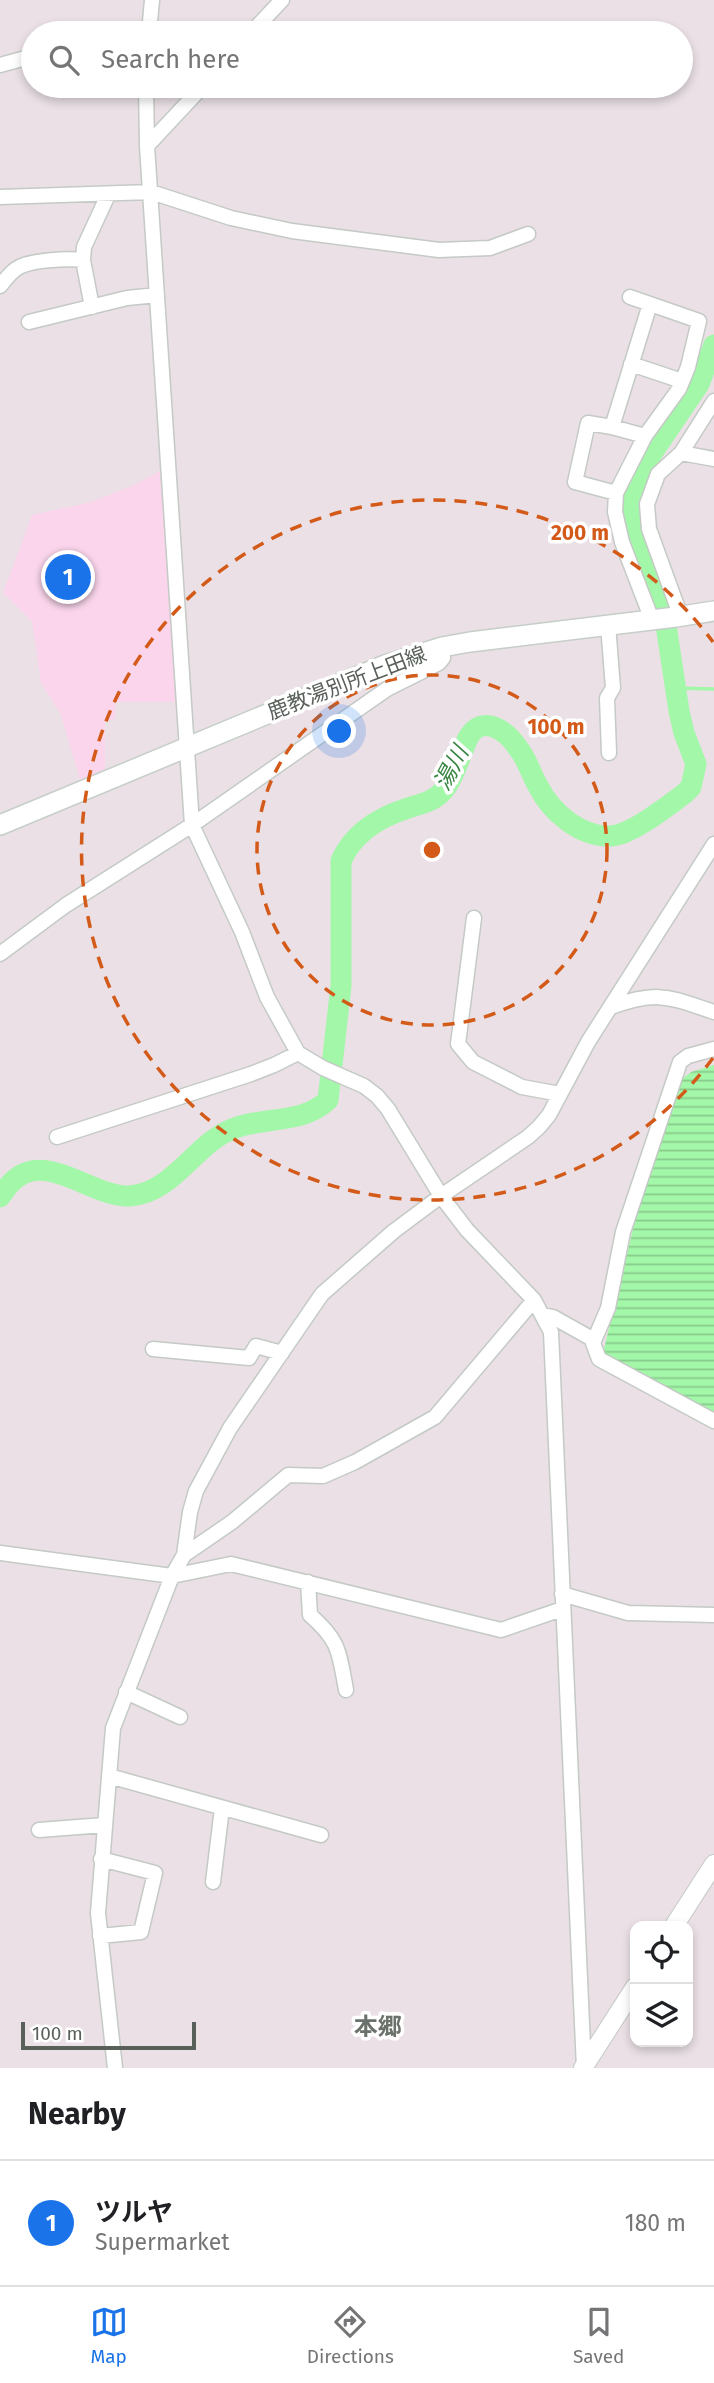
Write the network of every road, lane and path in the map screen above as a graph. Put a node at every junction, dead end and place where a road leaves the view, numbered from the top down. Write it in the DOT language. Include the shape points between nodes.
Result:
graph roads {
  1 [pos="152,0"];
  2 [pos="280,1"];
  3 [pos="150,21"];
  4 [pos="262,21"];
  5 [pos="21,59"];
  6 [pos="0,65"];
  7 [pos="146,98"];
  8 [pos="192,98"];
  9 [pos="147,146"];
  10 [pos="151,192"];
  11 [pos="108,195"];
  12 [pos="0,197"];
  13 [pos="528,234"];
  14 [pos="83,260"];
  15 [pos="0,286"];
  16 [pos="157,295"];
  17 [pos="630,297"];
  18 [pos="650,304"];
  19 [pos="92,307"];
  20 [pos="29,322"];
  21 [pos="631,363"];
  22 [pos="682,381"];
  23 [pos="714,401"];
  24 [pos="612,427"];
  25 [pos="645,436"];
  26 [pos="681,453"];
  27 [pos="714,459"];
  28 [pos="616,493"];
  29 [pos="714,611"];
  30 [pos="679,617"];
  31 [pos="654,620"];
  32 [pos="608,625"];
  33 [pos="442,647"];
  34 [pos="187,746"];
  35 [pos="609,753"];
  36 [pos="0,825"];
  37 [pos="192,825"];
  38 [pos="714,844"];
  39 [pos="474,918"];
  40 [pos="0,954"];
  41 [pos="611,1007"];
  42 [pos="714,1012"];
  43 [pos="714,1049"];
  44 [pos="298,1053"];
  45 [pos="560,1094"];
  46 [pos="57,1137"];
  47 [pos="441,1196"];
  48 [pos="534,1300"];
  49 [pos="543,1315"];
  50 [pos="594,1340"];
  51 [pos="153,1349"];
  52 [pos="282,1353"];
  53 [pos="714,1421"];
  54 [pos="0,1553"];
  55 [pos="184,1555"];
  56 [pos="172,1576"];
  57 [pos="308,1582"];
  58 [pos="562,1594"];
  59 [pos="562,1609"];
  60 [pos="714,1615"];
  61 [pos="346,1690"];
  62 [pos="126,1692"];
  63 [pos="180,1717"];
  64 [pos="109,1776"];
  65 [pos="222,1808"];
  66 [pos="104,1825"];
  67 [pos="39,1830"];
  68 [pos="321,1835"];
  69 [pos="101,1858"];
  70 [pos="714,1864"];
  71 [pos="213,1882"];
  72 [pos="677,1921"];
  73 [pos="100,1936"];
  74 [pos="630,1995"];
  75 [pos="115,2068"];
  76 [pos="584,2068"];
  1 -- 3 [label="street"];
  2 -- 4 [label="street"];
  5 -- 6 [label="street"];
  7 -- 9 [label="street"];
  8 -- 9 [label="street"];
  9 -- 10 [label="street"];
  10 -- 11 [label="street"];
  10 -- 13 [label="street" via="231,218 292,231 439,250 490,248"];
  10 -- 16 [label="street"];
  11 -- 12 [label="street"];
  11 -- 14 [label="street" via="84,247"];
  14 -- 15 [label="street" via="28,264 17,268"];
  14 -- 19 [label="street"];
  16 -- 19 [label="street"];
  16 -- 34 [label="street"];
  17 -- 18 [label="street"];
  18 -- 21 [label="street"];
  18 -- 22 [label="street" via="699,321"];
  19 -- 20 [label="street"];
  21 -- 22 [label="street"];
  21 -- 24 [label="street"];
  22 -- 25 [label="street"];
  23 -- 26 [label="street"];
  24 -- 25 [label="street"];
  24 -- 28 [label="street" via="588,423 575,482"];
  25 -- 28 [label="street"];
  26 -- 27 [label="street"];
  26 -- 30 [label="street" via="658,474 648,504 649,528"];
  28 -- 31 [label="street" via="622,542"];
  29 -- 30 [label="main road, 鹿教湯別所上田線"];
  30 -- 31 [label="main road, 鹿教湯別所上田線"];
  31 -- 32 [label="main road, 鹿教湯別所上田線"];
  32 -- 33 [label="main road, 鹿教湯別所上田線"];
  32 -- 35 [label="street" via="613,688 607,698"];
  33 -- 34 [label="main road, 鹿教湯別所上田線" via="384,665"];
  33 -- 37 [label="street" via="439,663 387,689"];
  34 -- 36 [label="main road, 鹿教湯別所上田線"];
  34 -- 37 [label="street"];
  37 -- 40 [label="street" via="66,905"];
  37 -- 44 [label="street" via="267,997"];
  38 -- 41 [label="street"];
  39 -- 45 [label="street" via="458,1044 473,1062 522,1087"];
  41 -- 42 [label="street" via="639,997 665,996"];
  41 -- 45 [label="street"];
  43 -- 50 [label="street" via="680,1062 627,1218 608,1308"];
  44 -- 46 [label="street" via="274,1066"];
  44 -- 47 [label="street" via="377,1096"];
  45 -- 47 [label="street" via="549,1115 528,1137"];
  47 -- 48 [label="street"];
  47 -- 52 [label="street" via="322,1294"];
  48 -- 49 [label="street"];
  48 -- 55 [label="street" via="435,1417 323,1476 288,1475"];
  49 -- 50 [label="street"];
  49 -- 58 [label="street" via="551,1332"];
  50 -- 53 [label="street" via="599,1359"];
  51 -- 52 [label="street" via="249,1358 256,1346"];
  52 -- 55 [label="street" via="230,1428 196,1491"];
  54 -- 56 [label="street"];
  55 -- 56 [label="street"];
  56 -- 57 [label="street" via="231,1564"];
  56 -- 62 [label="street"];
  57 -- 59 [label="street" via="501,1630"];
  57 -- 61 [label="street" via="310,1615 328,1631 339,1651"];
  58 -- 59 [label="street"];
  58 -- 60 [label="street" via="628,1613"];
  59 -- 76 [label="street"];
  62 -- 63 [label="street"];
  62 -- 64 [label="street" via="113,1728"];
  64 -- 65 [label="street"];
  64 -- 66 [label="street"];
  65 -- 68 [label="street"];
  65 -- 71 [label="street"];
  66 -- 67 [label="street"];
  66 -- 69 [label="street"];
  69 -- 73 [label="street"];
  69 -- 73 [label="street" via="155,1872 141,1932"];
  70 -- 72 [label="street"];
  73 -- 75 [label="street"];
  74 -- 76 [label="street"];
}
